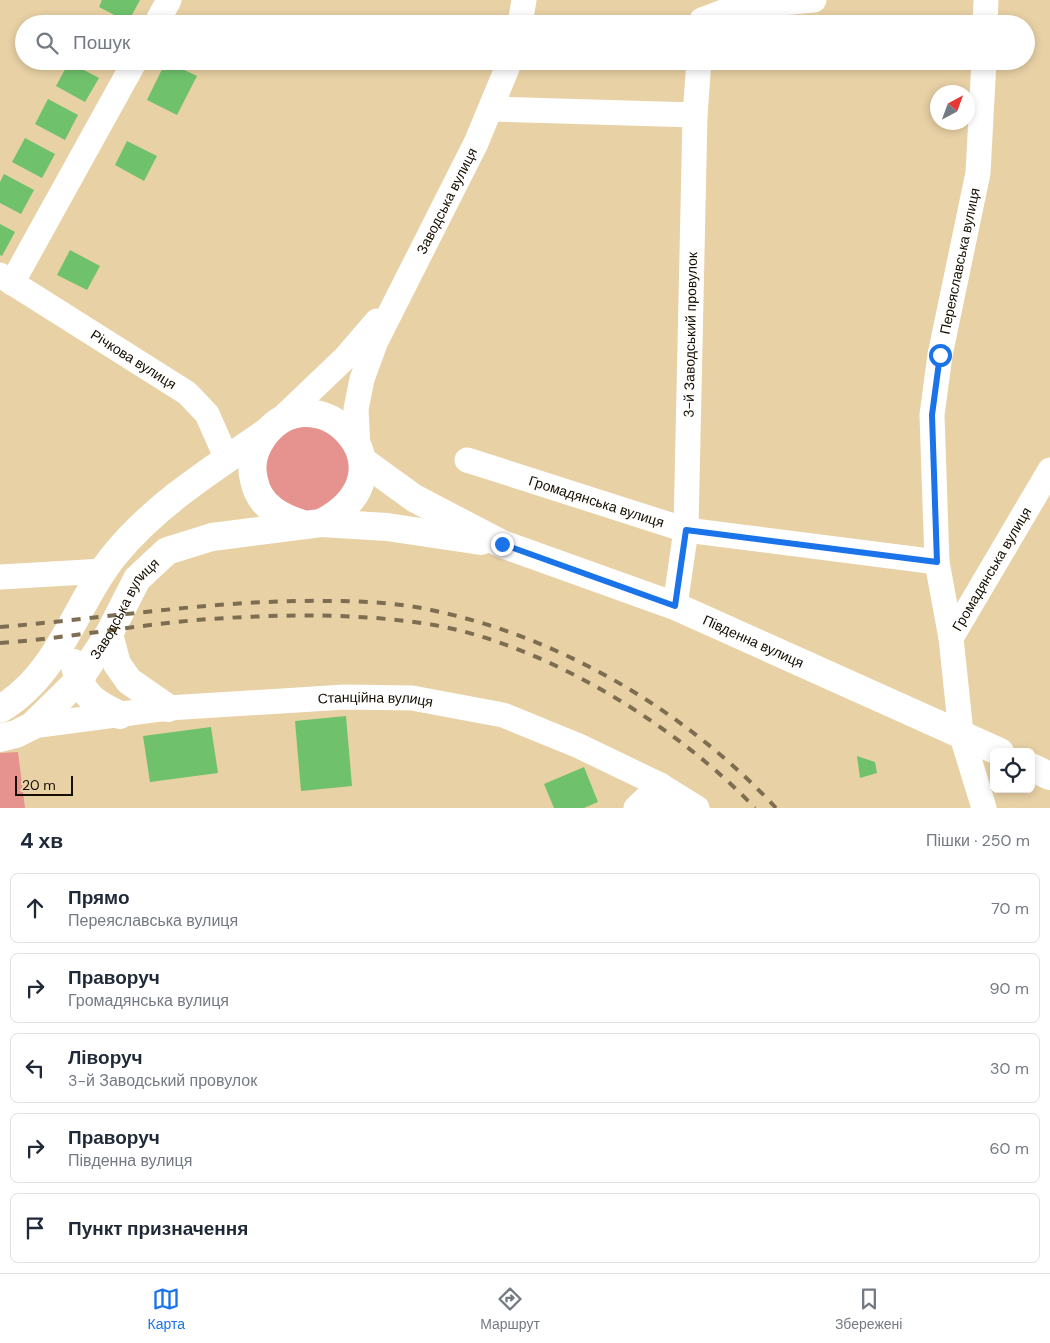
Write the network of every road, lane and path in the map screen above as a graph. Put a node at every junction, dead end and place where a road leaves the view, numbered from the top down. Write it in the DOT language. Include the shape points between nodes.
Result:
graph roads {
  1 [pos="169,0"];
  2 [pos="524,0"];
  3 [pos="814,0"];
  4 [pos="986,0"];
  5 [pos="161,15"];
  6 [pos="522,15"];
  7 [pos="715,15"];
  8 [pos="986,15"];
  9 [pos="130,70"];
  10 [pos="507,70"];
  11 [pos="698,70"];
  12 [pos="984,70"];
  13 [pos="492,109"];
  14 [pos="695,115"];
  15 [pos="6,279"];
  16 [pos="399,293"];
  17 [pos="274,426"];
  18 [pos="360,453"];
  19 [pos="228,459"];
  20 [pos="467,460"];
  21 [pos="1050,470"];
  22 [pos="314,524"];
  23 [pos="686,530"];
  24 [pos="502,544"];
  25 [pos="937,562"];
  26 [pos="103,571"];
  27 [pos="0,577"];
  28 [pos="675,606"];
  29 [pos="109,634"];
  30 [pos="67,638"];
  31 [pos="951,638"];
  32 [pos="78,681"];
  33 [pos="168,708"];
  34 [pos="0,709"];
  35 [pos="120,715"];
  36 [pos="32,726"];
  37 [pos="961,733"];
  38 [pos="0,738"];
  39 [pos="992,748"];
  40 [pos="1035,769"];
  41 [pos="1050,776"];
  42 [pos="663,797"];
  43 [pos="636,808"];
  44 [pos="697,808"];
  45 [pos="984,808"];
  1 -- 5 [label="street"];
  2 -- 6 [label="street"];
  3 -- 7 [label="street" via="736,7"];
  4 -- 8 [label="street"];
  9 -- 15 [label="street, Річкова вулиця"];
  10 -- 13 [label="street, Заводська вулиця"];
  11 -- 14 [label="street, 3-й Заводський провулок"];
  12 -- 25 [label="street, Переяславська вулиця" via="978,173 940,355 932,415"];
  13 -- 14 [label="street"];
  13 -- 16 [label="street, Заводська вулиця"];
  14 -- 23 [label="street, 3-й Заводський провулок"];
  15 -- 19 [label="street, Річкова вулиця" via="187,393 207,414"];
  16 -- 17 [label="street, Заводська вулиця" via="346,357"];
  16 -- 18 [label="street, Заводська вулиця" via="362,379 356,410"];
  17 -- 18 [label="main road" via="300,414 316,414 334,420 349,432"];
  17 -- 19 [label="main road, Заводська вулиця"];
  17 -- 22 [label="main road" via="256,447 252,464 260,497 287,520"];
  18 -- 22 [label="main road" via="358,490 337,514"];
  18 -- 24 [label="main road, Південна вулиця" via="414,498"];
  19 -- 26 [label="main road, Заводська вулиця" via="199,477 152,516"];
  20 -- 23 [label="street, Громадянська вулиця"];
  21 -- 31 [label="street, Громадянська вулиця"];
  22 -- 24 [label="main road, Південна вулиця" via="387,527"];
  22 -- 29 [label="main road, Заводська вулиця" via="212,538 167,551 137,580"];
  23 -- 25 [label="street, Громадянська вулиця"];
  23 -- 28 [label="street, 3-й Заводський провулок"];
  24 -- 28 [label="main road, Південна вулиця"];
  25 -- 31 [label="street, Переяславська вулиця"];
  26 -- 27 [label="street"];
  26 -- 30 [label="main road, Заводська вулиця"];
  28 -- 37 [label="main road, Південна вулиця"];
  29 -- 32 [label="main road, Заводська вулиця"];
  29 -- 33 [label="main road" via="117,664 129,681"];
  30 -- 32 [label="main road"];
  30 -- 34 [label="main road, Заводська вулиця" via="35,680"];
  31 -- 37 [label="street, Громадянська вулиця"];
  32 -- 35 [label="main road" via="89,699"];
  32 -- 36 [label="main road, Заводська вулиця"];
  33 -- 35 [label="street, Станційна вулиця"];
  33 -- 42 [label="street, Станційна вулиця" via="345,697 412,698 503,715 579,746"];
  35 -- 36 [label="street, Станційна вулиця"];
  36 -- 38 [label="main road, Заводська вулиця"];
  37 -- 39 [label="main road, Південна вулиця"];
  37 -- 45 [label="street"];
  40 -- 41 [label="main road"];
  42 -- 43 [label="street"];
  42 -- 44 [label="street, Станційна вулиця"];
}
